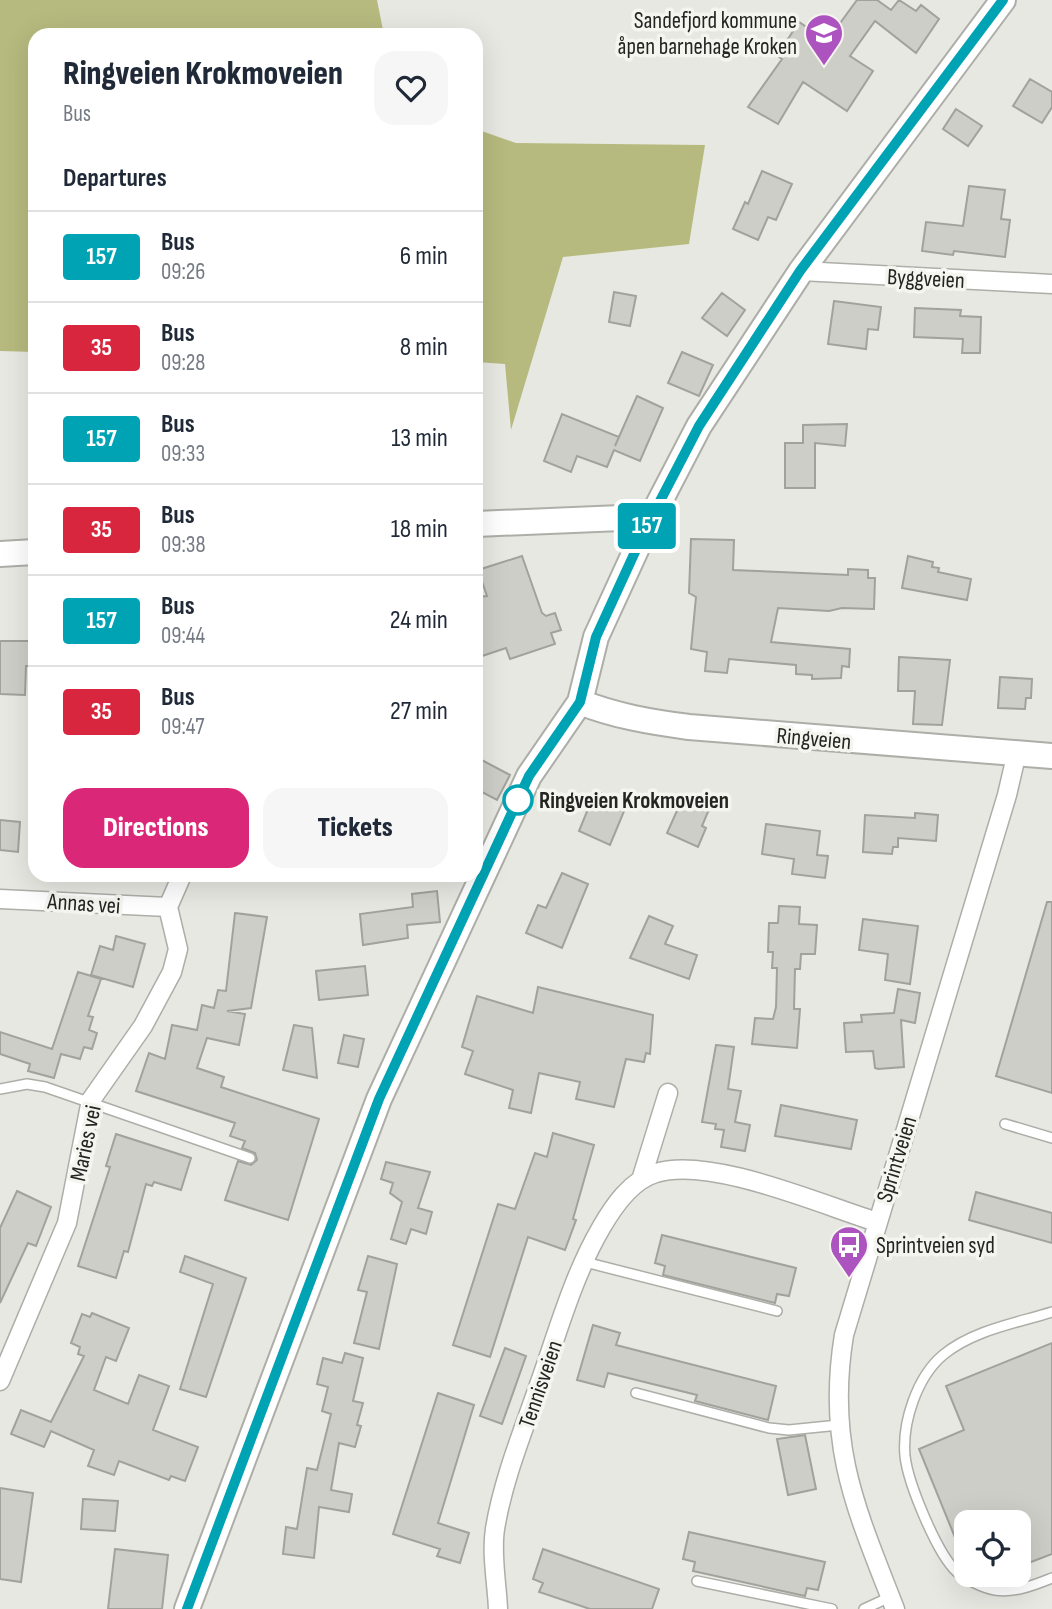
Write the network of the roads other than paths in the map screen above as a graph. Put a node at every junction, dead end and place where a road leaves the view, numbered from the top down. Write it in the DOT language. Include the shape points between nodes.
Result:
graph roads {
  1 [pos="1003,0"];
  2 [pos="800,271"];
  3 [pos="1052,284"];
  4 [pos="483,524"];
  5 [pos="646,528"];
  6 [pos="28,552"];
  7 [pos="0,554"];
  8 [pos="580,702"];
  9 [pos="1017,752"];
  10 [pos="1052,756"];
  11 [pos="483,875"];
  12 [pos="178,882"];
  13 [pos="480,882"];
  14 [pos="0,899"];
  15 [pos="168,907"];
  16 [pos="0,1089"];
  17 [pos="668,1093"];
  18 [pos="91,1100"];
  19 [pos="1005,1124"];
  20 [pos="1052,1138"];
  21 [pos="250,1158"];
  22 [pos="642,1180"];
  23 [pos="877,1222"];
  24 [pos="585,1262"];
  25 [pos="777,1311"];
  26 [pos="1052,1312"];
  27 [pos="0,1381"];
  28 [pos="636,1393"];
  29 [pos="839,1425"];
  30 [pos="1052,1578"];
  31 [pos="697,1581"];
  32 [pos="892,1603"];
  33 [pos="187,1609"];
  34 [pos="498,1609"];
  35 [pos="832,1609"];
  36 [pos="864,1609"];
  1 -- 2 [label="main road"];
  2 -- 3 [label="street, Byggveien"];
  2 -- 5 [label="main road" via="699,426"];
  4 -- 5 [label="main road" via="621,518"];
  5 -- 8 [label="main road" via="596,637"];
  6 -- 7 [label="main road"];
  8 -- 9 [label="main road, Ringveien" via="603,711 689,727"];
  8 -- 11 [label="main road" via="529,776"];
  9 -- 10 [label="main road, Ringveien"];
  9 -- 23 [label="street, Sprintveien"];
  12 -- 15 [label="street"];
  13 -- 33 [label="main road" via="379,1099"];
  14 -- 15 [label="street, Annas vei"];
  15 -- 18 [label="street, Maries vei" via="178,949 172,972 143,1026"];
  16 -- 18 [label="lane" via="27,1084"];
  17 -- 22 [label="street"];
  18 -- 21 [label="lane"];
  18 -- 27 [label="street, Maries vei" via="68,1223"];
  19 -- 20 [label="lane"];
  22 -- 23 [label="street, Tennisveien" via="684,1168 727,1174"];
  22 -- 24 [label="street, Tennisveien" via="617,1202"];
  23 -- 29 [label="street, Sprintveien" via="844,1335"];
  24 -- 25 [label="lane"];
  24 -- 34 [label="street, Tennisveien" via="516,1451 495,1531"];
  26 -- 30 [label="lane" via="976,1336 945,1353 917,1391 905,1435 905,1457 942,1552 957,1571 995,1590 1014,1590"];
  28 -- 29 [label="lane" via="769,1428"];
  29 -- 32 [label="street, Sprintveien" via="841,1453 856,1507"];
  31 -- 35 [label="lane"];
  32 -- 36 [label="lane"];
}
